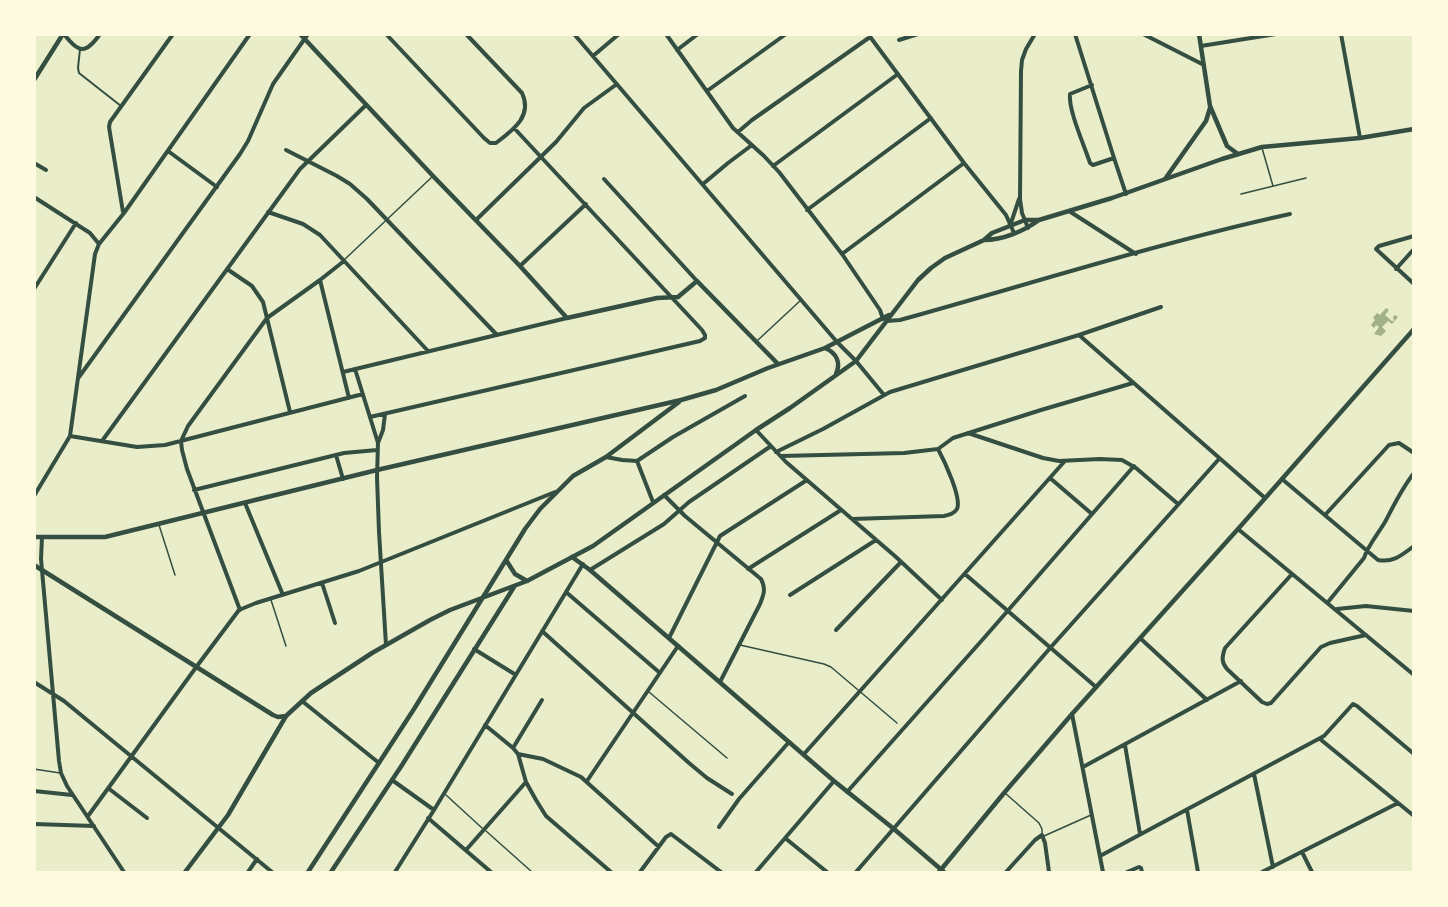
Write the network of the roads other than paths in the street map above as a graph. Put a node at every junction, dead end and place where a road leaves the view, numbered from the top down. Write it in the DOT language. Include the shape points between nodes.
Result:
graph roads {
  1 [pos="64,34"];
  2 [pos="100,34"];
  3 [pos="172,34"];
  4 [pos="250,34"];
  5 [pos="386,34"];
  6 [pos="466,34"];
  7 [pos="574,34"];
  8 [pos="619,34"];
  9 [pos="666,34"];
  10 [pos="698,34"];
  11 [pos="786,34"];
  12 [pos="918,34"];
  13 [pos="1035,34"];
  14 [pos="1075,34"];
  15 [pos="1143,34"];
  16 [pos="1199,34"];
  17 [pos="1276,34"];
  18 [pos="1341,34"];
  19 [pos="304,36"];
  20 [pos="869,36"];
  21 [pos="899,40"];
  22 [pos="1201,46"];
  23 [pos="80,49"];
  24 [pos="677,50"];
  25 [pos="593,56"];
  26 [pos="1205,66"];
  27 [pos="898,74"];
  28 [pos="34,80"];
  29 [pos="616,84"];
  30 [pos="1092,86"];
  31 [pos="707,91"];
  32 [pos="366,105"];
  33 [pos="121,106"];
  34 [pos="1210,106"];
  35 [pos="931,118"];
  36 [pos="1204,125"];
  37 [pos="1218,125"];
  38 [pos="514,128"];
  39 [pos="1413,129"];
  40 [pos="738,132"];
  41 [pos="1360,138"];
  42 [pos="752,145"];
  43 [pos="1227,146"];
  44 [pos="1262,147"];
  45 [pos="286,150"];
  46 [pos="168,151"];
  47 [pos="1238,154"];
  48 [pos="541,158"];
  49 [pos="1114,159"];
  50 [pos="1222,159"];
  51 [pos="307,161"];
  52 [pos="1178,161"];
  53 [pos="34,163"];
  54 [pos="964,163"];
  55 [pos="773,166"];
  56 [pos="45,170"];
  57 [pos="1185,172"];
  58 [pos="433,176"];
  59 [pos="1306,178"];
  60 [pos="604,179"];
  61 [pos="1165,180"];
  62 [pos="703,184"];
  63 [pos="1273,186"];
  64 [pos="217,187"];
  65 [pos="1126,194"];
  66 [pos="1241,194"];
  67 [pos="34,198"];
  68 [pos="1020,199"];
  69 [pos="586,204"];
  70 [pos="807,210"];
  71 [pos="1069,211"];
  72 [pos="268,212"];
  73 [pos="124,213"];
  74 [pos="1290,214"];
  75 [pos="387,220"];
  76 [pos="476,220"];
  77 [pos="1025,220"];
  78 [pos="1039,220"];
  79 [pos="76,223"];
  80 [pos="1010,226"];
  81 [pos="1028,228"];
  82 [pos="1014,233"];
  83 [pos="1413,236"];
  84 [pos="984,240"];
  85 [pos="99,244"];
  86 [pos="1413,249"];
  87 [pos="842,254"];
  88 [pos="1136,254"];
  89 [pos="344,261"];
  90 [pos="520,266"];
  91 [pos="227,269"];
  92 [pos="1396,269"];
  93 [pos="320,280"];
  94 [pos="697,281"];
  95 [pos="1413,284"];
  96 [pos="34,290"];
  97 [pos="672,297"];
  98 [pos="801,299"];
  99 [pos="1161,307"];
  100 [pos="267,318"];
  101 [pos="567,318"];
  102 [pos="885,320"];
  103 [pos="1413,332"];
  104 [pos="497,335"];
  105 [pos="1079,335"];
  106 [pos="756,342"];
  107 [pos="837,342"];
  108 [pos="825,348"];
  109 [pos="428,351"];
  110 [pos="856,361"];
  111 [pos="778,364"];
  112 [pos="355,369"];
  113 [pos="343,372"];
  114 [pos="79,377"];
  115 [pos="835,377"];
  116 [pos="1133,383"];
  117 [pos="363,394"];
  118 [pos="884,395"];
  119 [pos="745,396"];
  120 [pos="350,398"];
  121 [pos="681,400"];
  122 [pos="290,412"];
  123 [pos="385,414"];
  124 [pos="370,417"];
  125 [pos="756,429"];
  126 [pos="967,433"];
  127 [pos="70,436"];
  128 [pos="102,441"];
  129 [pos="182,441"];
  130 [pos="378,443"];
  131 [pos="771,446"];
  132 [pos="938,449"];
  133 [pos="378,450"];
  134 [pos="776,452"];
  135 [pos="1413,453"];
  136 [pos="336,455"];
  137 [pos="781,456"];
  138 [pos="606,457"];
  139 [pos="1219,459"];
  140 [pos="637,461"];
  141 [pos="1064,462"];
  142 [pos="1134,466"];
  143 [pos="377,470"];
  144 [pos="1413,473"];
  145 [pos="1050,478"];
  146 [pos="343,479"];
  147 [pos="1282,479"];
  148 [pos="807,480"];
  149 [pos="194,490"];
  150 [pos="556,492"];
  151 [pos="664,495"];
  152 [pos="34,496"];
  153 [pos="1265,498"];
  154 [pos="653,502"];
  155 [pos="245,503"];
  156 [pos="1178,504"];
  157 [pos="680,510"];
  158 [pos="841,510"];
  159 [pos="203,513"];
  160 [pos="1092,514"];
  161 [pos="1325,515"];
  162 [pos="851,519"];
  163 [pos="159,524"];
  164 [pos="1238,529"];
  165 [pos="34,537"];
  166 [pos="42,537"];
  167 [pos="876,540"];
  168 [pos="716,542"];
  169 [pos="1413,546"];
  170 [pos="1366,550"];
  171 [pos="580,554"];
  172 [pos="572,557"];
  173 [pos="506,560"];
  174 [pos="901,562"];
  175 [pos="381,563"];
  176 [pos="583,563"];
  177 [pos="34,565"];
  178 [pos="42,569"];
  179 [pos="748,569"];
  180 [pos="590,570"];
  181 [pos="965,574"];
  182 [pos="1292,574"];
  183 [pos="175,575"];
  184 [pos="527,581"];
  185 [pos="321,583"];
  186 [pos="514,586"];
  187 [pos="566,592"];
  188 [pos="283,595"];
  189 [pos="790,595"];
  190 [pos="483,598"];
  191 [pos="271,599"];
  192 [pos="942,600"];
  193 [pos="1328,602"];
  194 [pos="470,603"];
  195 [pos="1336,609"];
  196 [pos="240,610"];
  197 [pos="476,610"];
  198 [pos="1009,610"];
  199 [pos="1413,611"];
  200 [pos="335,622"];
  201 [pos="836,630"];
  202 [pos="542,631"];
  203 [pos="1366,635"];
  204 [pos="669,638"];
  205 [pos="1140,638"];
  206 [pos="386,645"];
  207 [pos="739,645"];
  208 [pos="286,646"];
  209 [pos="678,646"];
  210 [pos="1051,647"];
  211 [pos="474,649"];
  212 [pos="197,666"];
  213 [pos="660,673"];
  214 [pos="516,675"];
  215 [pos="1413,675"];
  216 [pos="1240,681"];
  217 [pos="34,682"];
  218 [pos="720,682"];
  219 [pos="1096,687"];
  220 [pos="648,692"];
  221 [pos="861,692"];
  222 [pos="52,693"];
  223 [pos="302,700"];
  224 [pos="542,700"];
  225 [pos="1207,700"];
  226 [pos="633,714"];
  227 [pos="1072,714"];
  228 [pos="286,716"];
  229 [pos="278,717"];
  230 [pos="897,723"];
  231 [pos="485,725"];
  232 [pos="279,727"];
  233 [pos="1320,739"];
  234 [pos="789,742"];
  235 [pos="1125,745"];
  236 [pos="513,748"];
  237 [pos="518,754"];
  238 [pos="804,754"];
  239 [pos="1413,754"];
  240 [pos="131,757"];
  241 [pos="727,759"];
  242 [pos="379,763"];
  243 [pos="1083,767"];
  244 [pos="34,769"];
  245 [pos="61,773"];
  246 [pos="1254,774"];
  247 [pos="392,780"];
  248 [pos="587,781"];
  249 [pos="834,781"];
  250 [pos="526,782"];
  251 [pos="108,788"];
  252 [pos="34,791"];
  253 [pos="847,792"];
  254 [pos="1004,793"];
  255 [pos="444,794"];
  256 [pos="732,794"];
  257 [pos="74,795"];
  258 [pos="1398,803"];
  259 [pos="434,810"];
  260 [pos="1187,810"];
  261 [pos="1092,815"];
  262 [pos="88,816"];
  263 [pos="1413,816"];
  264 [pos="147,818"];
  265 [pos="428,818"];
  266 [pos="34,824"];
  267 [pos="94,826"];
  268 [pos="719,827"];
  269 [pos="218,828"];
  270 [pos="894,829"];
  271 [pos="484,830"];
  272 [pos="1140,834"];
  273 [pos="1043,836"];
  274 [pos="785,838"];
  275 [pos="659,847"];
  276 [pos="466,850"];
  277 [pos="1302,852"];
  278 [pos="1100,856"];
  279 [pos="257,859"];
  280 [pos="1273,867"];
  281 [pos="485,868"];
  282 [pos="942,872"];
  283 [pos="124,873"];
  284 [pos="185,873"];
  285 [pos="248,873"];
  286 [pos="272,873"];
  287 [pos="308,873"];
  288 [pos="331,873"];
  289 [pos="394,873"];
  290 [pos="482,873"];
  291 [pos="491,873"];
  292 [pos="532,873"];
  293 [pos="610,873"];
  294 [pos="640,873"];
  295 [pos="721,873"];
  296 [pos="756,873"];
  297 [pos="827,873"];
  298 [pos="856,873"];
  299 [pos="1006,873"];
  300 [pos="1049,873"];
  301 [pos="1103,873"];
  302 [pos="1127,873"];
  303 [pos="1142,873"];
  304 [pos="1198,873"];
  305 [pos="1262,873"];
  306 [pos="1312,873"];
  1 -- 23 [label="street"];
  1 -- 28 [label="main road"];
  2 -- 23 [label="street" via="88,49"];
  3 -- 33 [label="street"];
  4 -- 46 [label="street"];
  5 -- 38 [label="street" via="490,143 496,143"];
  6 -- 38 [label="street" via="522,93 526,110"];
  7 -- 25 [label="street"];
  8 -- 25 [label="street"];
  9 -- 24 [label="street"];
  10 -- 24 [label="street"];
  11 -- 31 [label="street"];
  12 -- 21 [label="street"];
  13 -- 68 [label="street" via="1022,60"];
  14 -- 30 [label="street"];
  15 -- 26 [label="street"];
  16 -- 22 [label="main road"];
  17 -- 22 [label="street"];
  18 -- 41 [label="street"];
  19 -- 32 [label="main road"];
  19 -- 64 [label="street" via="273,84 248,141"];
  20 -- 27 [label="street"];
  20 -- 40 [label="street"];
  22 -- 26 [label="main road"];
  23 -- 33 [label="street" via="79,73"];
  24 -- 31 [label="street"];
  25 -- 29 [label="street"];
  26 -- 34 [label="main road"];
  27 -- 35 [label="street"];
  27 -- 55 [label="street"];
  29 -- 48 [label="street" via="584,108"];
  29 -- 62 [label="street"];
  30 -- 49 [label="street"];
  30 -- 49 [label="street" via="1070,94 1073,112 1091,164"];
  31 -- 40 [label="street"];
  32 -- 51 [label="street"];
  32 -- 58 [label="main road"];
  33 -- 73 [label="street" via="109,127"];
  34 -- 36 [label="main road"];
  34 -- 37 [label="main road"];
  35 -- 54 [label="street"];
  35 -- 70 [label="street"];
  36 -- 37 [label="main road"];
  36 -- 52 [label="main road"];
  37 -- 43 [label="main road"];
  38 -- 48 [label="street"];
  39 -- 41 [label="main road"];
  40 -- 42 [label="street"];
  41 -- 44 [label="main road"];
  42 -- 55 [label="street"];
  42 -- 62 [label="street"];
  43 -- 47 [label="main road"];
  43 -- 50 [label="main road"];
  44 -- 47 [label="main road"];
  44 -- 63 [label="lane"];
  45 -- 51 [label="street"];
  46 -- 64 [label="street"];
  46 -- 73 [label="street"];
  47 -- 50 [label="main road"];
  48 -- 69 [label="street"];
  48 -- 76 [label="street"];
  49 -- 65 [label="street"];
  50 -- 57 [label="main road"];
  51 -- 72 [label="street"];
  51 -- 75 [label="street" via="350,184"];
  52 -- 57 [label="main road"];
  52 -- 61 [label="main road"];
  53 -- 56 [label="street"];
  54 -- 80 [label="street" via="1006,215"];
  54 -- 87 [label="street"];
  55 -- 70 [label="street"];
  57 -- 61 [label="main road"];
  58 -- 75 [label="lane"];
  58 -- 76 [label="main road"];
  59 -- 63 [label="lane"];
  60 -- 94 [label="street"];
  61 -- 65 [label="main road"];
  62 -- 98 [label="street"];
  63 -- 66 [label="lane"];
  64 -- 114 [label="street"];
  65 -- 71 [label="main road"];
  67 -- 79 [label="street"];
  68 -- 77 [label="street"];
  68 -- 80 [label="street"];
  69 -- 90 [label="street"];
  69 -- 97 [label="street"];
  70 -- 87 [label="street"];
  71 -- 78 [label="main road"];
  71 -- 88 [label="street"];
  72 -- 89 [label="street" via="313,230"];
  72 -- 91 [label="street"];
  73 -- 85 [label="street"];
  74 -- 88 [label="street"];
  75 -- 89 [label="lane"];
  75 -- 104 [label="street"];
  76 -- 90 [label="main road"];
  77 -- 78 [label="main road"];
  77 -- 80 [label="main road"];
  77 -- 81 [label="street"];
  78 -- 81 [label="main road"];
  79 -- 85 [label="street"];
  79 -- 96 [label="street"];
  80 -- 82 [label="street"];
  80 -- 84 [label="main road"];
  81 -- 82 [label="main road"];
  82 -- 84 [label="main road"];
  83 -- 92 [label="street" via="1376,248"];
  84 -- 102 [label="main road" via="931,268"];
  85 -- 114 [label="street"];
  86 -- 92 [label="street"];
  87 -- 102 [label="street"];
  88 -- 102 [label="street" via="900,320"];
  89 -- 93 [label="street"];
  89 -- 109 [label="street"];
  90 -- 101 [label="main road"];
  91 -- 100 [label="street" via="258,293"];
  91 -- 128 [label="street"];
  92 -- 95 [label="street"];
  93 -- 100 [label="street"];
  93 -- 113 [label="street"];
  94 -- 97 [label="main road"];
  94 -- 106 [label="main road"];
  97 -- 101 [label="main road"];
  97 -- 123 [label="street" via="705,338"];
  98 -- 106 [label="lane"];
  98 -- 107 [label="street"];
  99 -- 105 [label="street"];
  100 -- 122 [label="street"];
  100 -- 129 [label="street" via="188,426"];
  101 -- 104 [label="street"];
  102 -- 107 [label="main road"];
  102 -- 110 [label="main road"];
  103 -- 147 [label="main road"];
  104 -- 109 [label="street"];
  105 -- 116 [label="street"];
  105 -- 118 [label="street"];
  106 -- 111 [label="main road"];
  107 -- 108 [label="main road"];
  107 -- 110 [label="street"];
  108 -- 111 [label="main road"];
  108 -- 115 [label="main road" via="838,360"];
  109 -- 112 [label="street"];
  110 -- 115 [label="main road"];
  110 -- 118 [label="street"];
  111 -- 121 [label="main road"];
  112 -- 113 [label="street"];
  112 -- 117 [label="street"];
  113 -- 120 [label="street"];
  114 -- 127 [label="street"];
  115 -- 125 [label="main road"];
  116 -- 126 [label="street"];
  116 -- 139 [label="street"];
  117 -- 120 [label="street"];
  117 -- 124 [label="street"];
  118 -- 134 [label="street"];
  119 -- 140 [label="street"];
  120 -- 122 [label="street"];
  121 -- 138 [label="main road"];
  121 -- 143 [label="main road"];
  122 -- 129 [label="street"];
  123 -- 124 [label="street"];
  123 -- 130 [label="street"];
  124 -- 130 [label="street"];
  125 -- 131 [label="street"];
  125 -- 151 [label="main road"];
  126 -- 132 [label="street"];
  126 -- 141 [label="street"];
  127 -- 128 [label="street"];
  127 -- 152 [label="street"];
  128 -- 129 [label="street" via="150,447"];
  129 -- 149 [label="street"];
  130 -- 133 [label="street"];
  131 -- 134 [label="street"];
  131 -- 157 [label="street"];
  132 -- 137 [label="street"];
  132 -- 162 [label="street" via="956,494 957,510 944,516"];
  133 -- 136 [label="street"];
  133 -- 143 [label="street"];
  134 -- 137 [label="street"];
  135 -- 161 [label="street" via="1399,443 1384,448"];
  136 -- 146 [label="street"];
  136 -- 149 [label="street"];
  137 -- 148 [label="street"];
  138 -- 140 [label="street"];
  138 -- 150 [label="main road" via="573,476"];
  139 -- 153 [label="street"];
  139 -- 156 [label="street"];
  140 -- 154 [label="street"];
  141 -- 142 [label="street" via="1113,459"];
  141 -- 145 [label="street"];
  142 -- 156 [label="street"];
  142 -- 160 [label="street"];
  143 -- 146 [label="main road"];
  143 -- 175 [label="street"];
  144 -- 170 [label="street"];
  145 -- 160 [label="street"];
  145 -- 181 [label="street"];
  146 -- 155 [label="main road"];
  147 -- 153 [label="main road"];
  147 -- 161 [label="street"];
  148 -- 158 [label="street"];
  148 -- 168 [label="street" via="722,533"];
  149 -- 159 [label="street"];
  150 -- 173 [label="main road"];
  150 -- 175 [label="street"];
  151 -- 154 [label="main road"];
  151 -- 157 [label="street"];
  153 -- 164 [label="main road"];
  154 -- 171 [label="main road"];
  155 -- 159 [label="main road"];
  155 -- 188 [label="street"];
  156 -- 210 [label="street"];
  157 -- 168 [label="street"];
  157 -- 180 [label="street"];
  158 -- 162 [label="street"];
  158 -- 179 [label="street"];
  159 -- 163 [label="main road"];
  159 -- 196 [label="street"];
  160 -- 198 [label="street"];
  161 -- 170 [label="street"];
  162 -- 167 [label="street"];
  163 -- 166 [label="main road" via="105,537"];
  163 -- 183 [label="lane"];
  164 -- 182 [label="street"];
  164 -- 205 [label="main road"];
  165 -- 166 [label="main road"];
  166 -- 178 [label="street"];
  167 -- 174 [label="street"];
  167 -- 189 [label="street"];
  168 -- 179 [label="street"];
  168 -- 204 [label="street"];
  169 -- 170 [label="street" via="1388,561 1378,560"];
  170 -- 193 [label="street" via="1364,558"];
  171 -- 172 [label="main road"];
  171 -- 176 [label="main road"];
  172 -- 176 [label="main road"];
  172 -- 184 [label="main road"];
  173 -- 184 [label="main road" via="515,574"];
  173 -- 190 [label="main road"];
  174 -- 192 [label="street"];
  174 -- 201 [label="street"];
  175 -- 185 [label="street"];
  175 -- 206 [label="street"];
  176 -- 180 [label="main road"];
  176 -- 187 [label="street"];
  177 -- 178 [label="main road"];
  178 -- 212 [label="main road"];
  178 -- 222 [label="street"];
  179 -- 207 [label="street" via="761,579 765,590"];
  180 -- 204 [label="main road"];
  181 -- 192 [label="street"];
  181 -- 198 [label="street"];
  182 -- 193 [label="street"];
  182 -- 216 [label="street" via="1225,648 1223,663"];
  184 -- 186 [label="main road"];
  185 -- 188 [label="street"];
  185 -- 200 [label="street"];
  186 -- 190 [label="main road"];
  186 -- 211 [label="main road"];
  187 -- 202 [label="street"];
  187 -- 213 [label="street"];
  188 -- 191 [label="street"];
  190 -- 194 [label="main road"];
  190 -- 197 [label="main road"];
  191 -- 196 [label="street"];
  191 -- 208 [label="lane"];
  192 -- 221 [label="street"];
  193 -- 195 [label="street"];
  194 -- 197 [label="main road"];
  194 -- 206 [label="main road"];
  195 -- 199 [label="street" via="1366,606"];
  195 -- 203 [label="street"];
  196 -- 212 [label="street"];
  197 -- 242 [label="main road"];
  198 -- 210 [label="street"];
  198 -- 253 [label="street"];
  202 -- 214 [label="street"];
  202 -- 226 [label="street"];
  203 -- 215 [label="street"];
  203 -- 216 [label="street" via="1321,647 1269,704"];
  204 -- 209 [label="main road"];
  205 -- 219 [label="main road"];
  205 -- 225 [label="street"];
  206 -- 223 [label="main road"];
  207 -- 218 [label="street"];
  207 -- 221 [label="lane" via="824,664"];
  209 -- 213 [label="street"];
  209 -- 218 [label="main road"];
  210 -- 219 [label="street"];
  210 -- 270 [label="street"];
  211 -- 214 [label="street"];
  211 -- 247 [label="main road"];
  212 -- 229 [label="main road"];
  212 -- 240 [label="street"];
  213 -- 220 [label="street"];
  214 -- 231 [label="street"];
  216 -- 225 [label="street"];
  217 -- 222 [label="street"];
  218 -- 234 [label="main road"];
  219 -- 227 [label="main road"];
  220 -- 226 [label="street"];
  220 -- 241 [label="lane"];
  221 -- 230 [label="lane"];
  221 -- 238 [label="street"];
  222 -- 240 [label="street"];
  222 -- 245 [label="street"];
  223 -- 228 [label="main road"];
  223 -- 242 [label="street"];
  224 -- 236 [label="street"];
  225 -- 235 [label="street"];
  226 -- 248 [label="street"];
  226 -- 256 [label="street" via="707,778"];
  227 -- 243 [label="street"];
  227 -- 254 [label="main road"];
  228 -- 229 [label="main road"];
  228 -- 232 [label="main road"];
  229 -- 232 [label="main road"];
  231 -- 236 [label="street"];
  231 -- 255 [label="street"];
  232 -- 269 [label="main road"];
  233 -- 239 [label="street" via="1354,704"];
  233 -- 246 [label="street"];
  233 -- 258 [label="street"];
  234 -- 238 [label="main road"];
  234 -- 268 [label="street"];
  235 -- 243 [label="street"];
  235 -- 272 [label="street"];
  236 -- 237 [label="street"];
  237 -- 248 [label="street" via="543,759"];
  237 -- 250 [label="street"];
  238 -- 249 [label="main road"];
  240 -- 251 [label="street"];
  240 -- 269 [label="street"];
  242 -- 287 [label="main road"];
  243 -- 261 [label="street"];
  244 -- 245 [label="lane"];
  245 -- 257 [label="street"];
  246 -- 260 [label="street"];
  246 -- 280 [label="street"];
  247 -- 259 [label="street"];
  247 -- 288 [label="main road"];
  248 -- 275 [label="street"];
  249 -- 253 [label="main road"];
  249 -- 274 [label="street"];
  250 -- 271 [label="street"];
  250 -- 293 [label="street" via="551,822"];
  251 -- 262 [label="street"];
  251 -- 264 [label="street"];
  252 -- 257 [label="street"];
  253 -- 270 [label="main road"];
  254 -- 273 [label="lane" via="1039,823"];
  254 -- 282 [label="main road"];
  255 -- 259 [label="street"];
  255 -- 271 [label="lane"];
  257 -- 262 [label="street"];
  258 -- 263 [label="street"];
  258 -- 277 [label="street"];
  259 -- 265 [label="street"];
  260 -- 272 [label="street"];
  260 -- 304 [label="street"];
  261 -- 273 [label="lane"];
  261 -- 278 [label="street"];
  262 -- 267 [label="street"];
  265 -- 276 [label="street"];
  265 -- 289 [label="street"];
  266 -- 267 [label="street"];
  267 -- 283 [label="street"];
  269 -- 279 [label="street"];
  269 -- 284 [label="main road"];
  270 -- 282 [label="main road"];
  270 -- 298 [label="street"];
  271 -- 276 [label="street"];
  271 -- 292 [label="lane"];
  272 -- 278 [label="street"];
  273 -- 299 [label="street"];
  273 -- 300 [label="street"];
  274 -- 296 [label="street"];
  274 -- 297 [label="street"];
  275 -- 294 [label="street"];
  275 -- 295 [label="street" via="671,834"];
  276 -- 281 [label="street"];
  277 -- 280 [label="street"];
  277 -- 306 [label="street"];
  278 -- 301 [label="street"];
  279 -- 285 [label="street"];
  279 -- 286 [label="street"];
  280 -- 305 [label="street"];
  281 -- 290 [label="street"];
  281 -- 291 [label="street"];
  302 -- 303 [label="street" via="1139,867"];
}
